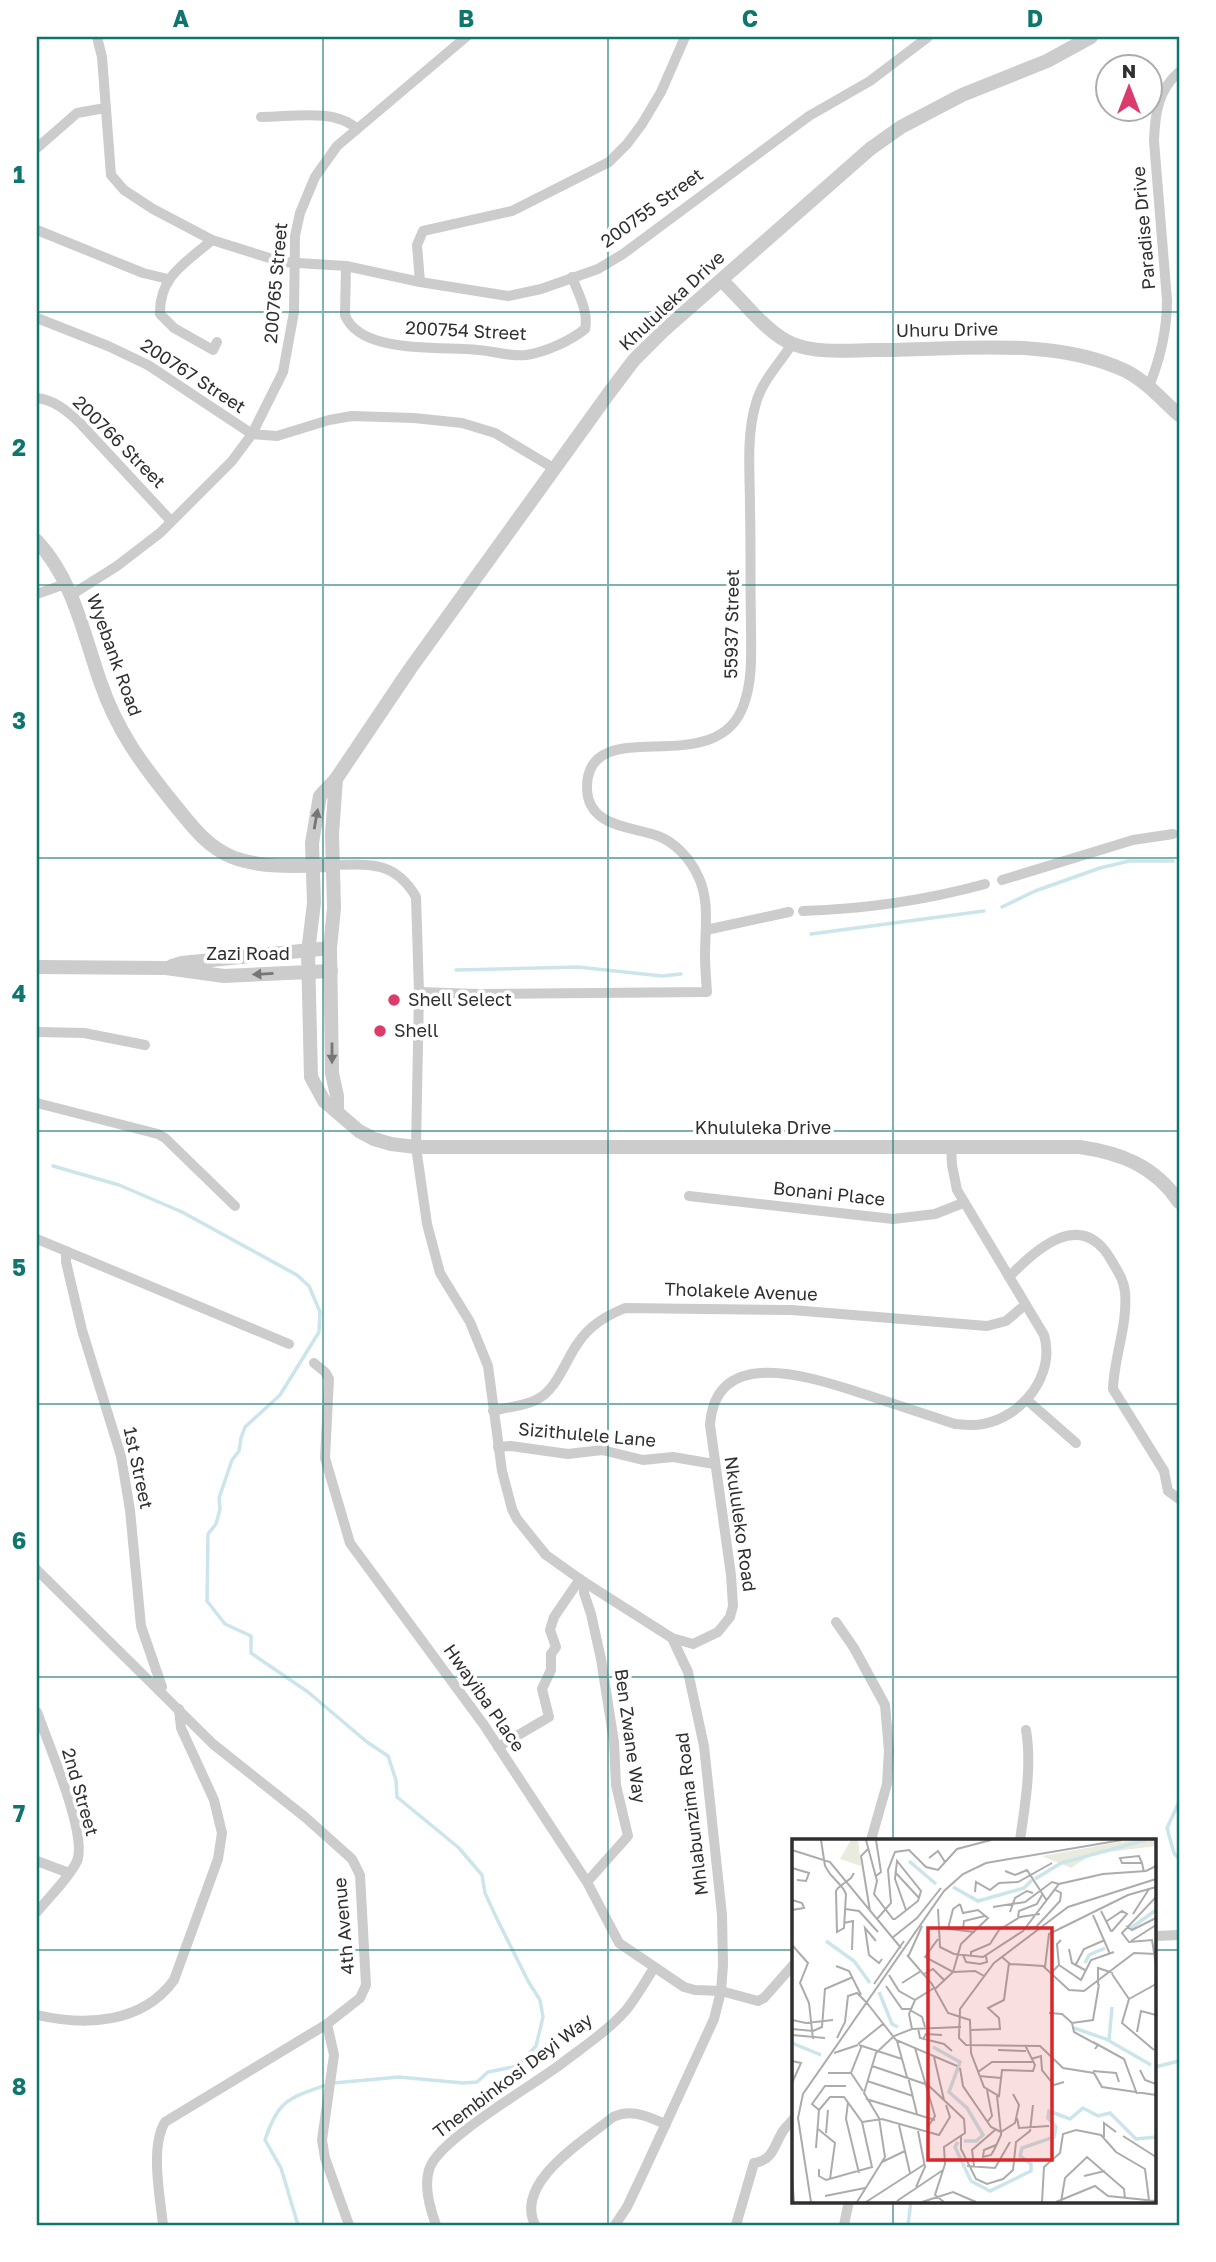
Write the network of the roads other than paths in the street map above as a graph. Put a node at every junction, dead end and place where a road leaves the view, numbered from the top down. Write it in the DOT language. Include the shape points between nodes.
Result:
graph roads {
  1 [pos="97,37"];
  2 [pos="465,37"];
  3 [pos="685,37"];
  4 [pos="928,37"];
  5 [pos="1091,37"];
  6 [pos="1179,72"];
  7 [pos="105,108"];
  8 [pos="261,117"];
  9 [pos="357,129"];
  10 [pos="38,144"];
  11 [pos="37,230"];
  12 [pos="212,240"];
  13 [pos="293,262"];
  14 [pos="346,266"];
  15 [pos="572,278"];
  16 [pos="168,279"];
  17 [pos="722,281"];
  18 [pos="419,282"];
  19 [pos="37,318"];
  20 [pos="217,342"];
  21 [pos="792,344"];
  22 [pos="1149,386"];
  23 [pos="37,398"];
  24 [pos="1179,415"];
  25 [pos="252,434"];
  26 [pos="555,469"];
  27 [pos="171,521"];
  28 [pos="37,541"];
  29 [pos="68,589"];
  30 [pos="37,594"];
  31 [pos="336,779"];
  32 [pos="1173,834"];
  33 [pos="333,865"];
  34 [pos="312,866"];
  35 [pos="1002,880"];
  36 [pos="985,884"];
  37 [pos="803,911"];
  38 [pos="789,912"];
  39 [pos="706,930"];
  40 [pos="330,948"];
  41 [pos="308,952"];
  42 [pos="37,967"];
  43 [pos="166,968"];
  44 [pos="331,971"];
  45 [pos="308,972"];
  46 [pos="418,992"];
  47 [pos="37,1032"];
  48 [pos="145,1045"];
  49 [pos="37,1102"];
  50 [pos="337,1111"];
  51 [pos="951,1146"];
  52 [pos="416,1147"];
  53 [pos="689,1196"];
  54 [pos="1179,1202"];
  55 [pos="963,1203"];
  56 [pos="235,1206"];
  57 [pos="37,1239"];
  58 [pos="66,1251"];
  59 [pos="1009,1278"];
  60 [pos="1025,1305"];
  61 [pos="289,1344"];
  62 [pos="314,1363"];
  63 [pos="1027,1399"];
  64 [pos="493,1411"];
  65 [pos="1076,1443"];
  66 [pos="498,1447"];
  67 [pos="714,1464"];
  68 [pos="1179,1499"];
  69 [pos="37,1570"];
  70 [pos="582,1581"];
  71 [pos="836,1622"];
  72 [pos="672,1638"];
  73 [pos="165,1694"];
  74 [pos="179,1709"];
  75 [pos="37,1712"];
  76 [pos="1026,1730"];
  77 [pos="498,1748"];
  78 [pos="871,1839"];
  79 [pos="1020,1839"];
  80 [pos="37,1861"];
  81 [pos="69,1872"];
  82 [pos="587,1882"];
  83 [pos="37,1912"];
  84 [pos="1179,1935"];
  85 [pos="1156,1937"];
  86 [pos="792,1966"];
  87 [pos="654,1968"];
  88 [pos="721,1991"];
  89 [pos="37,2015"];
  90 [pos="327,2024"];
  91 [pos="792,2120"];
  92 [pos="666,2124"];
  93 [pos="849,2202"];
  94 [pos="736,2223"];
  95 [pos="163,2225"];
  96 [pos="349,2225"];
  97 [pos="436,2225"];
  98 [pos="535,2225"];
  99 [pos="615,2225"];
  100 [pos="844,2225"];
  1 -- 7 [label="street"];
  2 -- 9 [label="street, 200765 Street"];
  3 -- 18 [label="street" via="642,124 609,162 512,211 423,231 417,245"];
  4 -- 15 [label="street, 200755 Street" via="810,116 623,254"];
  5 -- 17 [label="street, Khululeka Drive" via="901,127 870,149"];
  6 -- 22 [label="street, Paradise Drive" via="1161,94 1155,116 1167,326"];
  7 -- 10 [label="street" via="77,113"];
  7 -- 12 [label="street, 200755 Street" via="113,179 153,209"];
  8 -- 9 [label="street" via="325,117 350,122"];
  9 -- 13 [label="street, 200765 Street" via="337,146 315,177 300,213"];
  11 -- 16 [label="street"];
  12 -- 13 [label="street, 200755 Street"];
  12 -- 16 [label="street"];
  13 -- 14 [label="street, 200755 Street"];
  13 -- 25 [label="street, 200765 Street" via="295,312 286,362"];
  14 -- 15 [label="street, 200754 Street" via="345,315 371,338 420,349 509,355 528,355 585,329"];
  14 -- 18 [label="street, 200755 Street"];
  15 -- 18 [label="street, 200755 Street" via="508,296"];
  16 -- 20 [label="street" via="160,303 164,320 213,350"];
  17 -- 21 [label="street, Uhuru Drive" via="771,330"];
  17 -- 26 [label="street, Khululeka Drive" via="634,360"];
  19 -- 25 [label="street, 200767 Street" via="148,365"];
  21 -- 22 [label="street, Uhuru Drive" via="845,350 1058,351 1116,367"];
  21 -- 39 [label="street, 55937 Street" via="764,385 752,421 751,669 744,705 728,731 714,739 607,753 597,761 587,785 596,813 607,822 659,836 688,860 705,897"];
  22 -- 24 [label="street, Uhuru Drive"];
  23 -- 27 [label="street, 200766 Street" via="51,401 79,422"];
  25 -- 26 [label="street" via="277,436 352,416 462,423 495,433"];
  25 -- 27 [label="street, 200765 Street" via="232,461"];
  26 -- 31 [label="street, Khululeka Drive"];
  27 -- 29 [label="street, 200765 Street" via="140,550"];
  28 -- 29 [label="street, Wyebank Road"];
  29 -- 30 [label="street, 200765 Street"];
  29 -- 34 [label="street, Wyebank Road" via="115,720 138,759 198,833 218,849 250,862"];
  31 -- 33 [label="street, Khululeka Drive"];
  34 -- 31 [label="street, Khululeka Drive, one-way" via="320,796"];
  32 -- 35 [label="street" via="1133,840"];
  33 -- 34 [label="street, Wyebank Road"];
  33 -- 40 [label="street, Khululeka Drive"];
  33 -- 46 [label="street, Nkululeko Road" via="385,868 409,884 418,915"];
  34 -- 41 [label="street, Khululeka Drive" via="314,903"];
  36 -- 37 [label="street" via="894,905"];
  38 -- 39 [label="street"];
  39 -- 46 [label="street, 55937 Street" via="707,992"];
  40 -- 41 [label="street, Zazi Road"];
  40 -- 44 [label="street, Khululeka Drive"];
  41 -- 43 [label="street, Zazi Road"];
  41 -- 45 [label="street, Khululeka Drive"];
  42 -- 43 [label="street, Zazi Road"];
  45 -- 43 [label="street, Zazi Road, one-way" via="224,976"];
  44 -- 45 [label="street, Zazi Road"];
  44 -- 50 [label="street, Khululeka Drive, one-way"];
  45 -- 50 [label="street, Khululeka Drive" via="311,1077 324,1101"];
  46 -- 52 [label="street, Nkululeko Road"];
  47 -- 48 [label="street" via="84,1033"];
  49 -- 56 [label="street" via="158,1134"];
  50 -- 52 [label="street, Khululeka Drive" via="374,1139"];
  51 -- 52 [label="street, Khululeka Drive"];
  51 -- 54 [label="street, Khululeka Drive" via="1105,1151 1154,1173"];
  51 -- 55 [label="street, Nkululeko Road" via="954,1180"];
  52 -- 64 [label="street, Nkululeko Road" via="427,1224 440,1273 480,1344 488,1366"];
  53 -- 55 [label="street, Bonani Place" via="893,1219 935,1214"];
  55 -- 59 [label="street, Nkululeko Road"];
  57 -- 58 [label="street"];
  58 -- 61 [label="street"];
  58 -- 73 [label="street, 1st Street" via="82,1330 123,1466 141,1626"];
  59 -- 60 [label="street, Nkululeko Road"];
  59 -- 68 [label="street" via="1052,1240 1071,1234 1094,1240 1106,1251 1125,1291 1113,1389 1164,1471 1168,1491"];
  60 -- 63 [label="street, Nkululeko Road" via="1047,1348 1041,1377"];
  60 -- 64 [label="street, Tholakele Avenue" via="1006,1321 987,1326 792,1310 625,1308 593,1325 551,1388 536,1400"];
  62 -- 77 [label="street, Hwayiba Place" via="329,1380 325,1458 350,1544"];
  63 -- 65 [label="street"];
  63 -- 67 [label="street, Nkululeko Road" via="998,1419 972,1426 800,1374 748,1374 730,1384 713,1406"];
  64 -- 66 [label="street, Nkululeko Road"];
  66 -- 67 [label="street, Sizithulele Lane" via="568,1454 602,1450 642,1460 673,1457"];
  66 -- 70 [label="street, Nkululeko Road" via="517,1519 546,1555"];
  67 -- 72 [label="street, Nkululeko Road" via="733,1606 725,1625 709,1638 693,1644"];
  69 -- 73 [label="street, 4th Avenue"];
  70 -- 72 [label="street, Nkululeko Road"];
  70 -- 77 [label="street" via="554,1616 550,1630 556,1647 542,1689 549,1717"];
  70 -- 82 [label="street, Ben Zwane Way" via="601,1660 616,1785 628,1836"];
  71 -- 78 [label="street" via="885,1705 888,1776"];
  72 -- 88 [label="street, Mhlabunzima Road" via="688,1672 704,1746 722,1915"];
  73 -- 74 [label="street, 4th Avenue"];
  74 -- 89 [label="street" via="181,1728 214,1800 222,1833 218,1859 174,1980 145,2007 114,2018 74,2022"];
  74 -- 90 [label="street, 4th Avenue" via="213,1744 305,1817 356,1866 366,1985 360,1998"];
  75 -- 81 [label="street, 2nd Street" via="75,1827 79,1849"];
  76 -- 79 [label="street" via="1028,1761"];
  77 -- 82 [label="street, Hwayiba Place"];
  80 -- 81 [label="street"];
  81 -- 83 [label="street, 2nd Street"];
  82 -- 87 [label="street, Hwayiba Place" via="620,1943"];
  84 -- 85 [label="street"];
  86 -- 88 [label="street, Hwayiba Place" via="758,2001"];
  87 -- 88 [label="street, Hwayiba Place" via="684,1987"];
  87 -- 97 [label="street, Thembinkosi Deyi Way" via="629,2007 611,2025 440,2153 430,2166 428,2188"];
  88 -- 92 [label="street, Mhlabunzima Road" via="714,2020"];
  90 -- 95 [label="street, 4th Avenue" via="166,2122 158,2149"];
  90 -- 96 [label="street" via="334,2055 323,2150"];
  91 -- 94 [label="street" via="770,2155 754,2163"];
  92 -- 98 [label="street" via="637,2113 613,2117 541,2179 531,2199"];
  92 -- 99 [label="street, Mhlabunzima Road"];
  93 -- 100 [label="street"];
}
